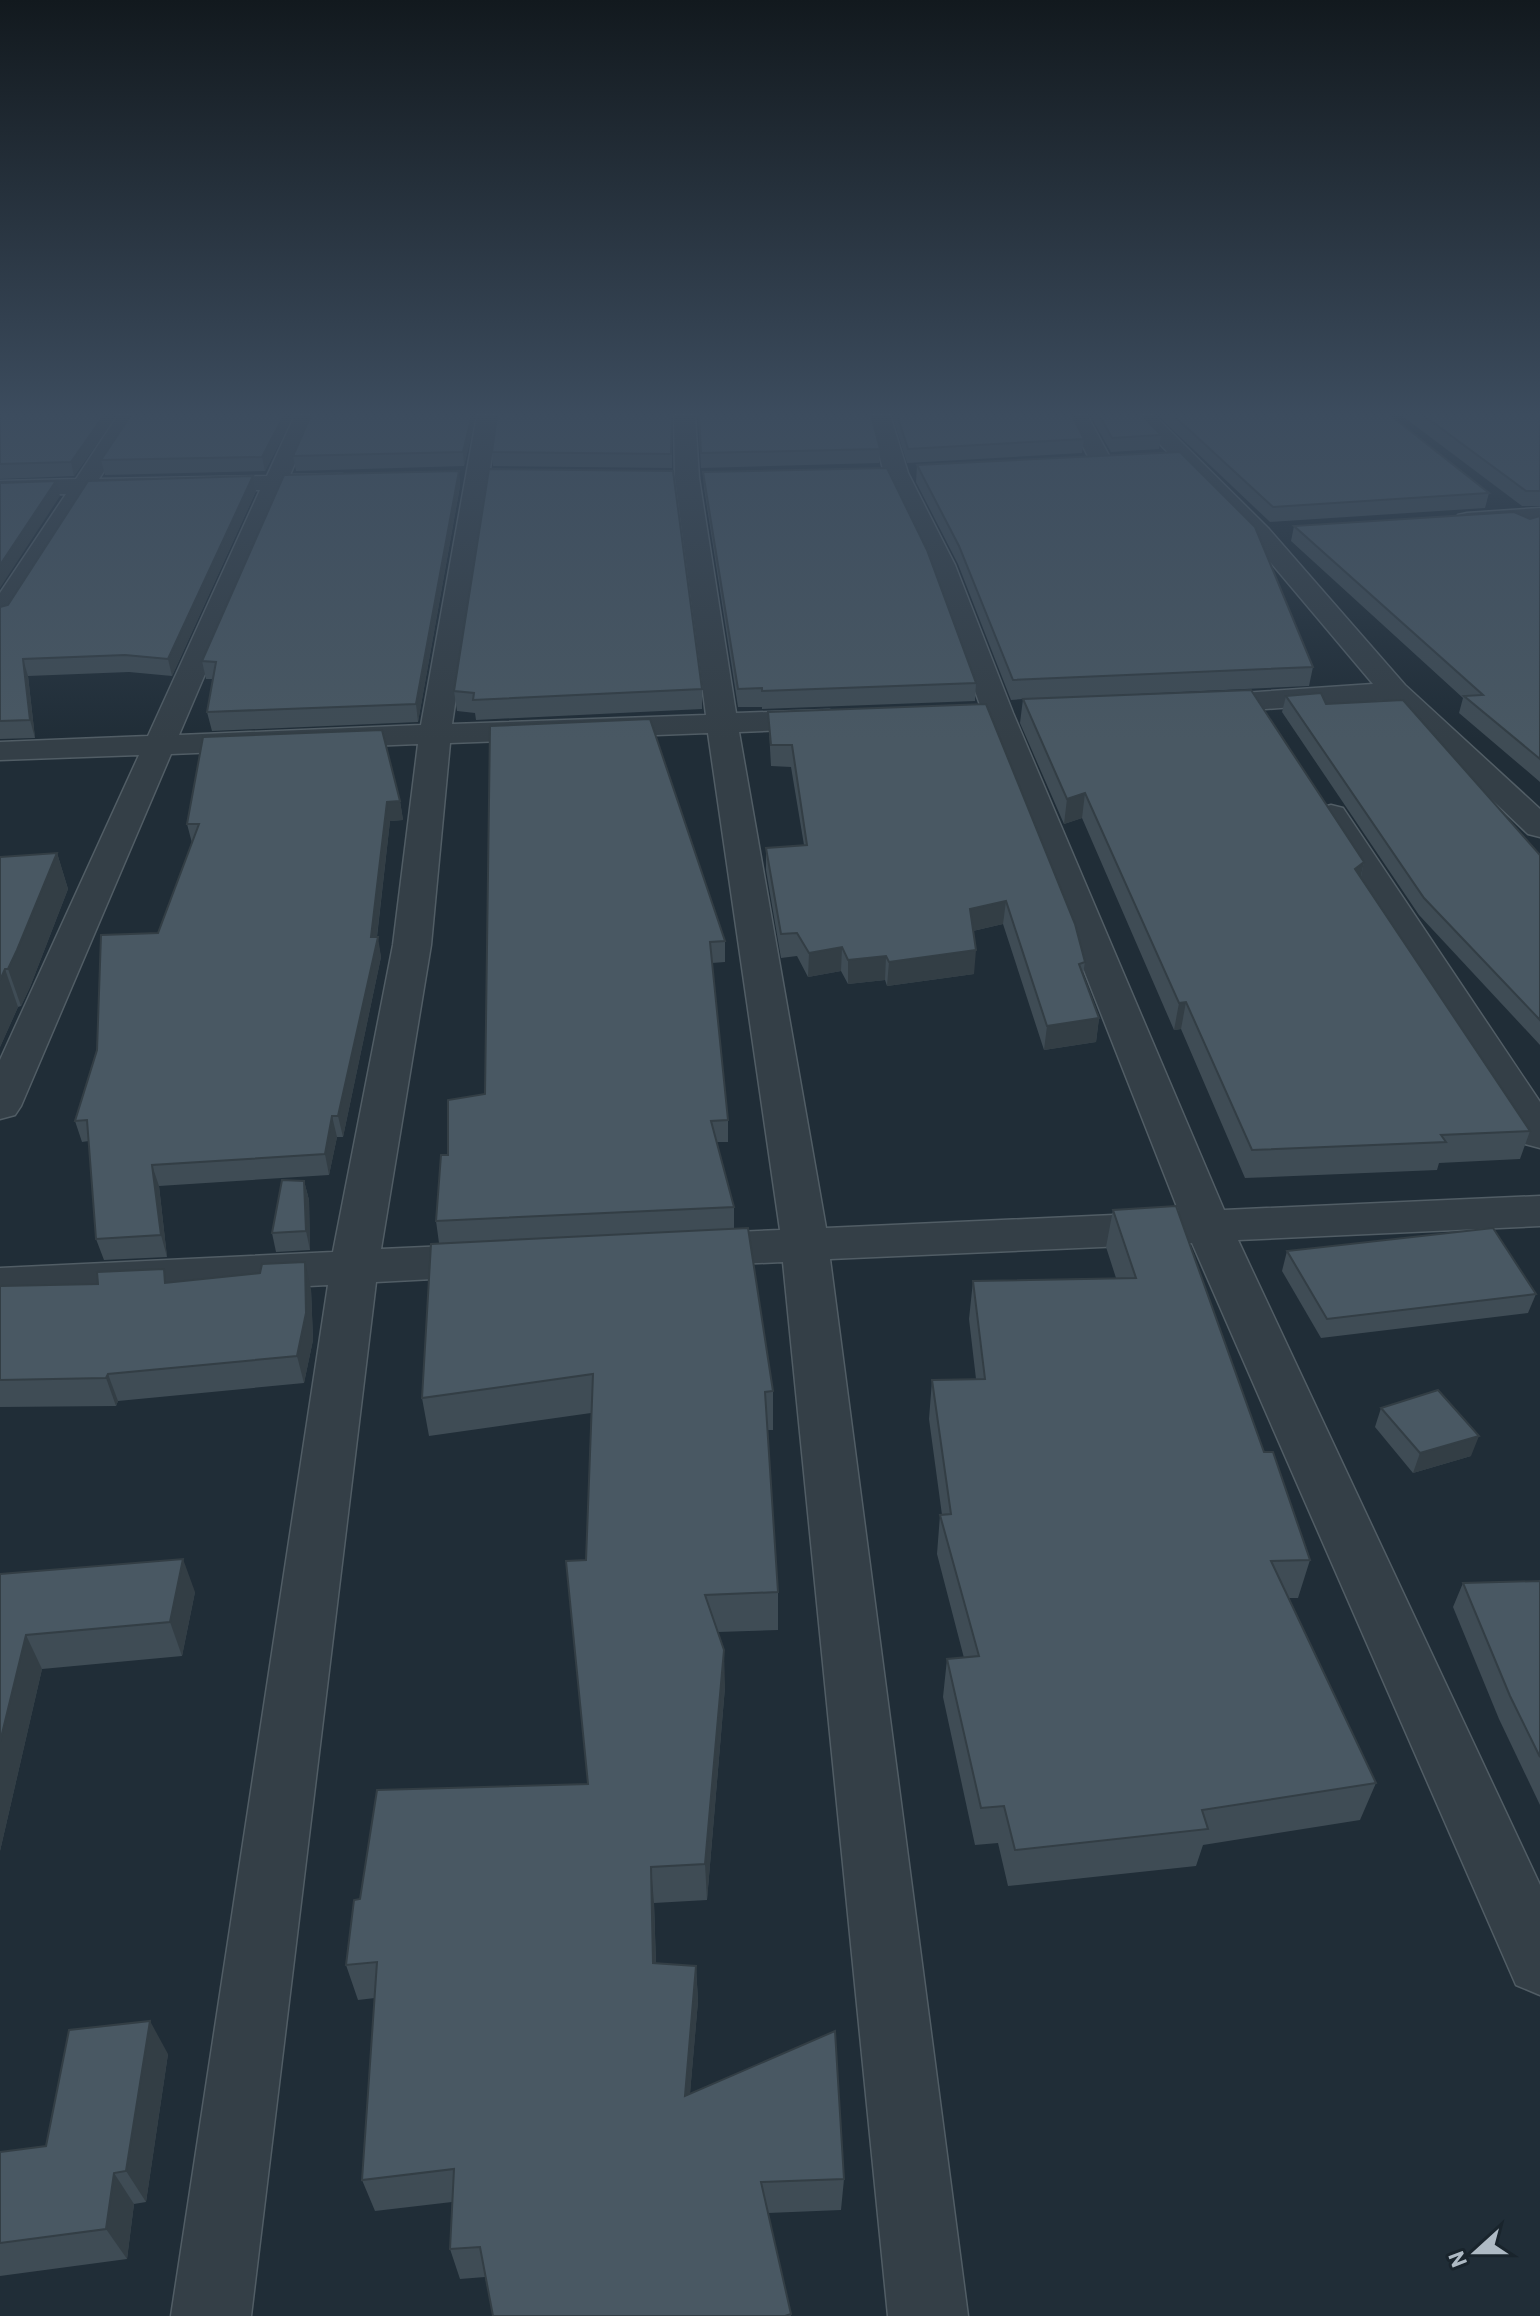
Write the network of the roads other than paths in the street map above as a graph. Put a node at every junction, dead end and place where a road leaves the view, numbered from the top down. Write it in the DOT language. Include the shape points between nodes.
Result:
graph roads {
  1 [pos="58,523"];
  2 [pos="257,523"];
  3 [pos="469,523"];
  4 [pos="693,523"];
  5 [pos="921,523"];
  6 [pos="1249,523"];
  7 [pos="1290,531"];
  8 [pos="1259,533"];
  9 [pos="0,614"];
  10 [pos="1395,691"];
  11 [pos="1166,706"];
  12 [pos="860,718"];
  13 [pos="722,723"];
  14 [pos="435,734"];
  15 [pos="157,745"];
  16 [pos="0,751"];
  17 [pos="1309,781"];
  18 [pos="1540,827"];
  19 [pos="0,1106"];
  20 [pos="1540,1134"];
  21 [pos="1540,1211"];
  22 [pos="1207,1224"];
  23 [pos="805,1244"];
  24 [pos="649,1252"];
  25 [pos="540,1258"];
  26 [pos="354,1267"];
  27 [pos="0,1285"];
  28 [pos="1540,1961"];
  29 [pos="211,2316"];
  30 [pos="928,2316"];
  1 -- 9 [label="street"];
  2 -- 15 [label="street"];
  3 -- 14 [label="street"];
  4 -- 13 [label="street"];
  5 -- 22 [label="street"];
  6 -- 8 [label="street"];
  7 -- 8 [label="street"];
  8 -- 10 [label="street"];
  10 -- 11 [label="street" via="1266,715"];
  10 -- 18 [label="street"];
  12 -- 13 [label="street"];
  13 -- 14 [label="street"];
  13 -- 23 [label="street"];
  14 -- 15 [label="street"];
  14 -- 26 [label="street" via="412,945"];
  15 -- 16 [label="street"];
  15 -- 19 [label="street"];
  17 -- 20 [label="street"];
  21 -- 22 [label="street"];
  22 -- 23 [label="street"];
  22 -- 28 [label="street"];
  23 -- 24 [label="street"];
  23 -- 30 [label="street"];
  25 -- 26 [label="street"];
  26 -- 27 [label="street"];
  26 -- 29 [label="street"];
}
